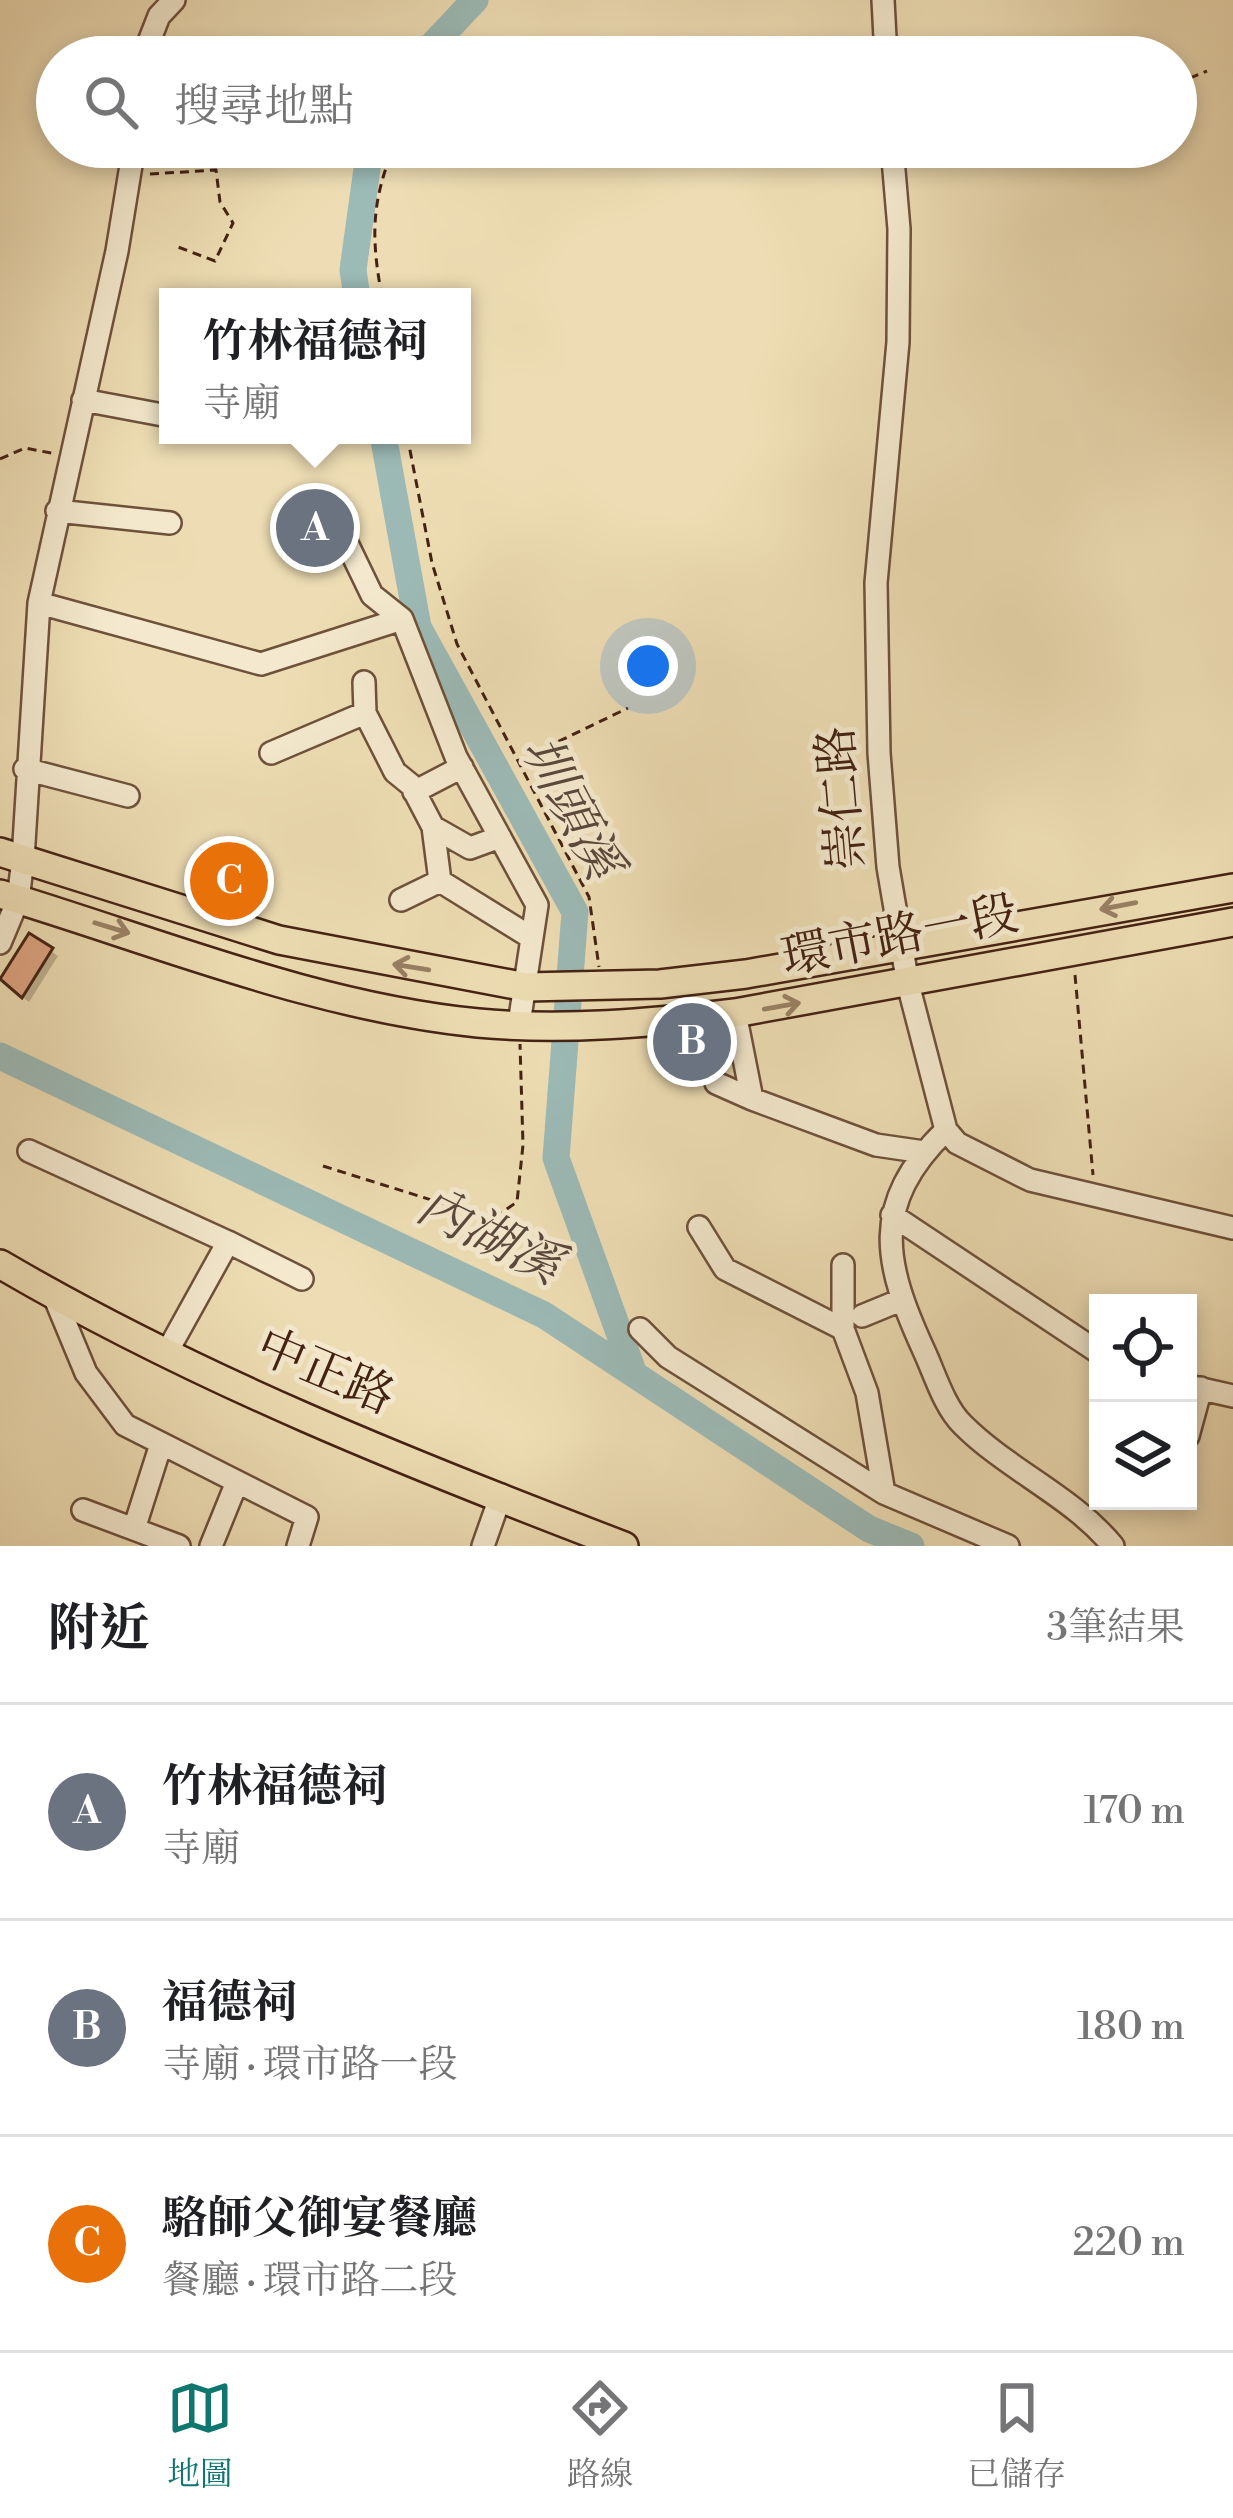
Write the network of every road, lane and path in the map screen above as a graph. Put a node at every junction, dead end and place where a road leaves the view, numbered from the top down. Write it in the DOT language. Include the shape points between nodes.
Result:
graph roads {
  1 [pos="174,0"];
  2 [pos="883,0"];
  3 [pos="151,36"];
  4 [pos="885,36"];
  5 [pos="1208,71"];
  6 [pos="1197,75"];
  7 [pos="131,168"];
  8 [pos="386,168"];
  9 [pos="894,168"];
  10 [pos="130,175"];
  11 [pos="178,247"];
  12 [pos="380,288"];
  13 [pos="83,400"];
  14 [pos="159,414"];
  15 [pos="409,444"];
  16 [pos="69,457"];
  17 [pos="0,459"];
  18 [pos="57,511"];
  19 [pos="170,523"];
  20 [pos="343,535"];
  21 [pos="39,603"];
  22 [pos="402,619"];
  23 [pos="364,682"];
  24 [pos="628,708"];
  25 [pos="365,713"];
  26 [pos="271,753"];
  27 [pos="516,762"];
  28 [pos="461,767"];
  29 [pos="25,770"];
  30 [pos="414,792"];
  31 [pos="128,796"];
  32 [pos="434,826"];
  33 [pos="500,837"];
  34 [pos="12,855"];
  35 [pos="440,881"];
  36 [pos="1233,887"];
  37 [pos="9,897"];
  38 [pos="401,900"];
  39 [pos="1233,922"];
  40 [pos="532,938"];
  41 [pos="0,943"];
  42 [pos="905,949"];
  43 [pos="1073,950"];
  44 [pos="908,984"];
  45 [pos="526,987"];
  46 [pos="597,987"];
  47 [pos="735,1013"];
  48 [pos="519,1024"];
  49 [pos="716,1083"];
  50 [pos="752,1100"];
  51 [pos="946,1130"];
  52 [pos="28,1151"];
  53 [pos="924,1151"];
  54 [pos="323,1166"];
  55 [pos="1094,1192"];
  56 [pos="892,1214"];
  57 [pos="700,1227"];
  58 [pos="1233,1228"];
  59 [pos="228,1242"];
  60 [pos="0,1264"];
  61 [pos="843,1265"];
  62 [pos="302,1280"];
  63 [pos="54,1296"];
  64 [pos="901,1300"];
  65 [pos="853,1323"];
  66 [pos="640,1329"];
  67 [pos="1089,1346"];
  68 [pos="167,1352"];
  69 [pos="1197,1387"];
  70 [pos="1233,1396"];
  71 [pos="161,1444"];
  72 [pos="237,1482"];
  73 [pos="884,1492"];
  74 [pos="501,1495"];
  75 [pos="83,1510"];
  76 [pos="134,1529"];
  77 [pos="179,1546"];
  78 [pos="211,1546"];
  79 [pos="298,1546"];
  80 [pos="483,1546"];
  81 [pos="624,1546"];
  82 [pos="1008,1546"];
  83 [pos="1113,1546"];
  1 -- 3 [label="street"];
  2 -- 4 [label="street"];
  5 -- 6 [label="path"];
  7 -- 10 [label="street"];
  8 -- 12 [label="path" via="375,194"];
  9 -- 42 [label="street, 崇仁路" via="898,342 876,625 888,867"];
  10 -- 11 [label="path" via="216,170 233,224 215,261"];
  10 -- 13 [label="street"];
  13 -- 14 [label="street"];
  13 -- 16 [label="street"];
  15 -- 27 [label="path" via="457,644"];
  16 -- 17 [label="path" via="25,448"];
  16 -- 18 [label="street"];
  18 -- 19 [label="street"];
  18 -- 21 [label="street"];
  20 -- 22 [label="street" via="372,595"];
  21 -- 22 [label="street" via="261,664"];
  21 -- 29 [label="street"];
  22 -- 28 [label="street"];
  23 -- 25 [label="street"];
  24 -- 27 [label="path"];
  25 -- 26 [label="street"];
  25 -- 30 [label="street"];
  27 -- 46 [label="path" via="589,897"];
  28 -- 30 [label="street"];
  28 -- 33 [label="street"];
  29 -- 31 [label="street"];
  29 -- 34 [label="street"];
  30 -- 32 [label="street"];
  32 -- 33 [label="street" via="470,848"];
  32 -- 35 [label="street"];
  33 -- 40 [label="street" via="537,905"];
  34 -- 37 [label="street"];
  45 -- 34 [label="main road, 環市路一段, one-way" via="301,946"];
  35 -- 38 [label="street"];
  35 -- 40 [label="street"];
  36 -- 42 [label="main road, 環市路一段, one-way"];
  37 -- 41 [label="street"];
  37 -- 48 [label="main road, 環市路一段, one-way" via="264,979 477,1023"];
  39 -- 43 [label="main road, 環市路一段"];
  40 -- 45 [label="street"];
  42 -- 44 [label="street, 崇仁路"];
  42 -- 46 [label="main road, 環市路一段"];
  43 -- 44 [label="main road, 環市路一段"];
  43 -- 55 [label="path"];
  47 -- 44 [label="main road, 環市路一段, one-way"];
  44 -- 51 [label="street, 崇仁路"];
  45 -- 46 [label="main road, 環市路一段"];
  45 -- 48 [label="street"];
  47 -- 48 [label="main road, 環市路一段"];
  47 -- 50 [label="street"];
  48 -- 54 [label="path" via="517,1202 492,1220"];
  49 -- 50 [label="street"];
  50 -- 53 [label="street" via="875,1145"];
  51 -- 53 [label="street"];
  51 -- 55 [label="street" via="1030,1180"];
  52 -- 59 [label="street"];
  53 -- 56 [label="street"];
  55 -- 58 [label="street"];
  56 -- 64 [label="street" via="889,1258"];
  56 -- 67 [label="street"];
  57 -- 65 [label="street" via="725,1269"];
  59 -- 62 [label="street"];
  59 -- 68 [label="street"];
  60 -- 63 [label="main road, 中正路"];
  61 -- 65 [label="street"];
  63 -- 68 [label="main road, 中正路"];
  63 -- 71 [label="street" via="86,1373 125,1425"];
  64 -- 65 [label="street"];
  64 -- 83 [label="street" via="960,1423"];
  65 -- 73 [label="street"];
  66 -- 73 [label="street" via="668,1358"];
  68 -- 74 [label="main road, 中正路"];
  69 -- 70 [label="street"];
  71 -- 72 [label="street"];
  71 -- 76 [label="street"];
  72 -- 78 [label="street"];
  72 -- 79 [label="street" via="308,1517"];
  73 -- 82 [label="street"];
  74 -- 80 [label="street"];
  74 -- 81 [label="main road, 中正路"];
  75 -- 76 [label="street"];
  76 -- 77 [label="street"];
}
